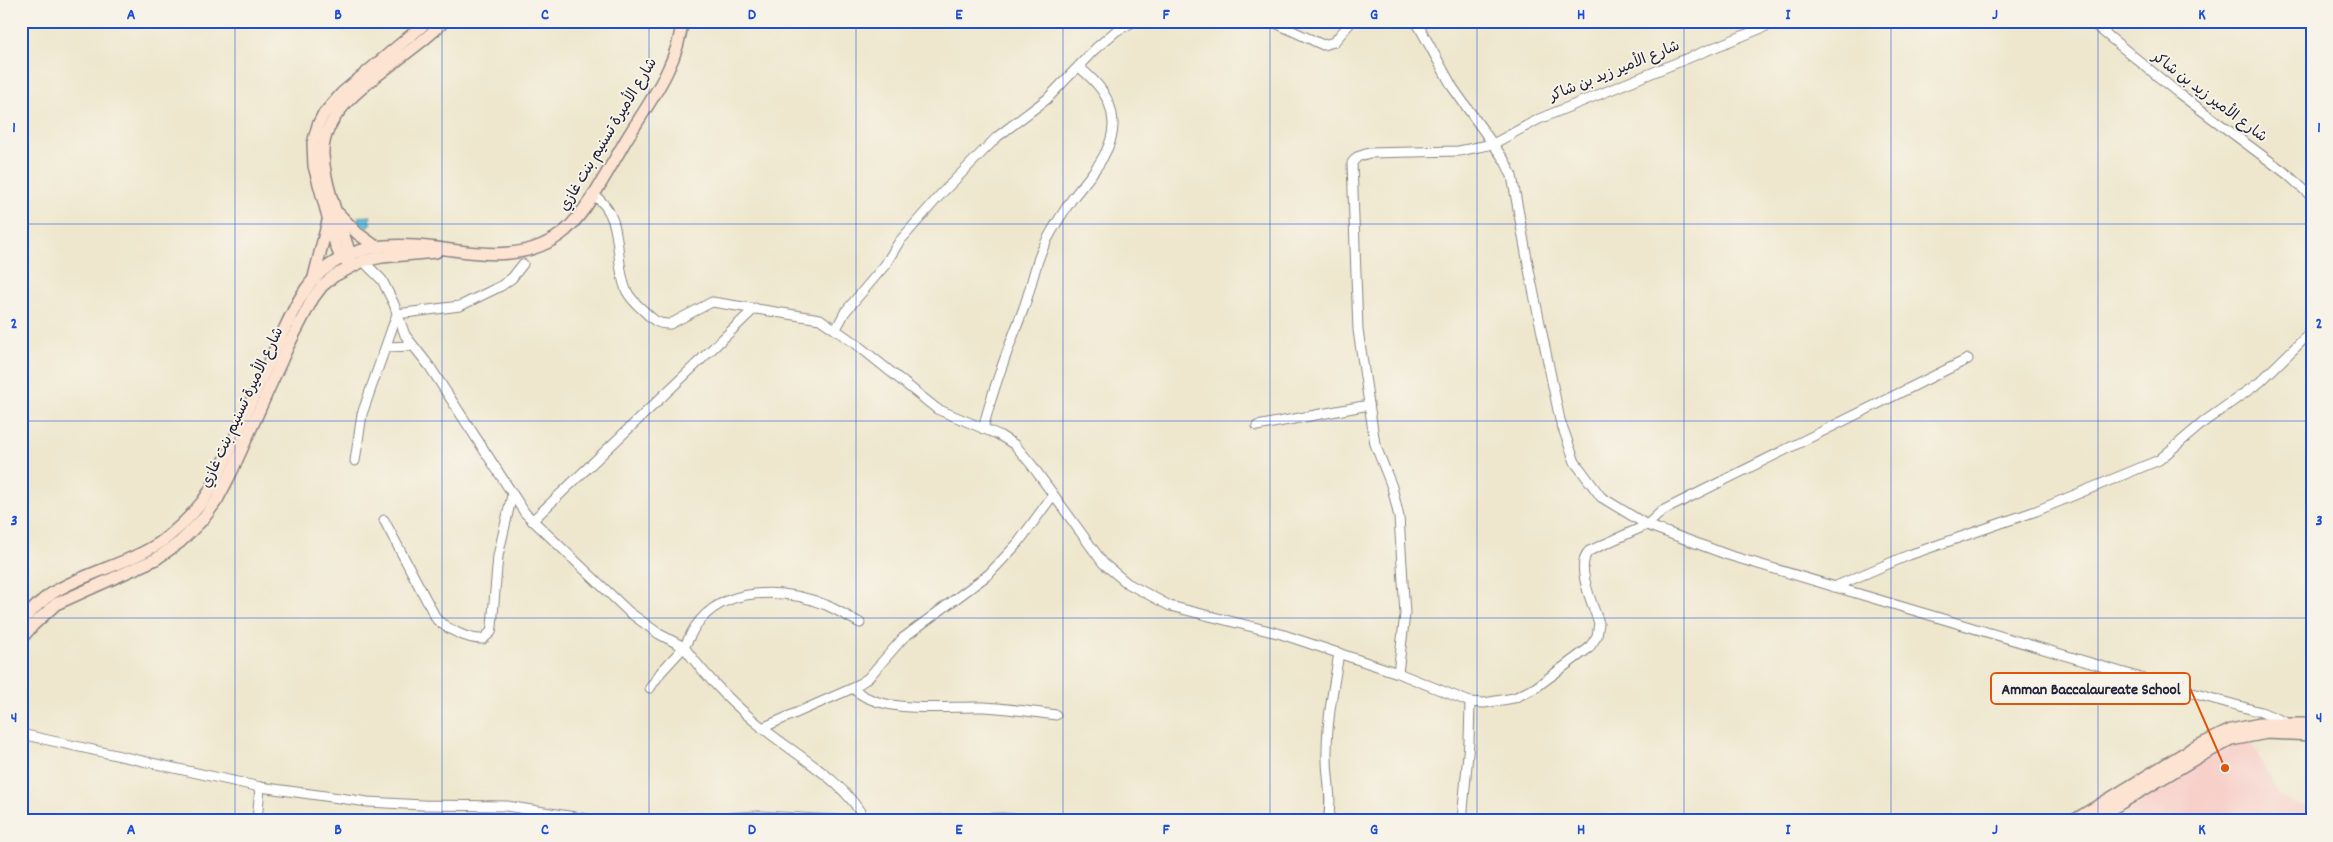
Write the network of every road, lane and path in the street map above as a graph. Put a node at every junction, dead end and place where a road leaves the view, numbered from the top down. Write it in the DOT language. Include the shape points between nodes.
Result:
graph roads {
  1 [pos="428,21"];
  2 [pos="444,21"];
  3 [pos="682,21"];
  4 [pos="1135,21"];
  5 [pos="1271,21"];
  6 [pos="1352,21"];
  7 [pos="1416,21"];
  8 [pos="1779,21"];
  9 [pos="2090,21"];
  10 [pos="1079,67"];
  11 [pos="1493,144"];
  12 [pos="592,194"];
  13 [pos="2312,197"];
  14 [pos="337,211"];
  15 [pos="328,220"];
  16 [pos="375,246"];
  17 [pos="448,251"];
  18 [pos="346,261"];
  19 [pos="363,261"];
  20 [pos="523,264"];
  21 [pos="314,277"];
  22 [pos="755,308"];
  23 [pos="396,314"];
  24 [pos="836,329"];
  25 [pos="2312,331"];
  26 [pos="413,346"];
  27 [pos="386,347"];
  28 [pos="1968,359"];
  29 [pos="1369,405"];
  30 [pos="1257,426"];
  31 [pos="983,428"];
  32 [pos="355,461"];
  33 [pos="512,495"];
  34 [pos="1053,495"];
  35 [pos="384,520"];
  36 [pos="532,521"];
  37 [pos="1647,525"];
  38 [pos="1834,587"];
  39 [pos="21,622"];
  40 [pos="860,623"];
  41 [pos="21,639"];
  42 [pos="684,647"];
  43 [pos="1339,653"];
  44 [pos="1398,673"];
  45 [pos="650,688"];
  46 [pos="853,688"];
  47 [pos="1470,702"];
  48 [pos="1056,715"];
  49 [pos="2285,722"];
  50 [pos="2310,723"];
  51 [pos="762,728"];
  52 [pos="21,734"];
  53 [pos="2312,735"];
  54 [pos="260,787"];
  55 [pos="1002,820"];
  56 [pos="257,821"];
  57 [pos="600,821"];
  58 [pos="664,821"];
  59 [pos="858,821"];
  60 [pos="865,821"];
  61 [pos="895,821"];
  62 [pos="1040,821"];
  63 [pos="1328,821"];
  64 [pos="1462,821"];
  65 [pos="2073,821"];
  66 [pos="2091,821"];
  1 -- 15 [label="main road" via="354,82 322,115 315,134 313,154"];
  2 -- 14 [label="main road" via="351,99 332,122 325,137 323,156"];
  3 -- 12 [label="main road, شارع الأميرة تسنيم بنت غازي" via="676,50 662,79"];
  4 -- 10 [label="street" via="1112,33"];
  5 -- 6 [label="street" via="1323,45 1334,42"];
  7 -- 11 [label="street" via="1448,80"];
  8 -- 11 [label="street, شارع الأمير زيد بن شاكر" via="1539,118"];
  9 -- 13 [label="street, شارع الأمير زيد بن شاكر"];
  10 -- 24 [label="street" via="1047,99 997,137 941,194 899,242 886,265 845,312"];
  10 -- 31 [label="street" via="1098,83 1106,95 1113,124 1109,143 1039,256 1024,308 992,392"];
  11 -- 29 [label="street, شارع الأمير زيد بن شاكر" via="1459,150 1369,153 1357,157 1352,163 1356,305"];
  11 -- 37 [label="street" via="1512,176 1560,420 1569,449 1584,477 1600,497"];
  12 -- 17 [label="main road, شارع الأميرة تسنيم بنت غازي" via="572,224 554,239 535,248 494,254"];
  12 -- 22 [label="street" via="602,200 613,219 628,293 653,320 670,324 712,302"];
  14 -- 16 [label="main road" via="356,233"];
  14 -- 18 [label="main road"];
  15 -- 18 [label="main road"];
  15 -- 21 [label="main road"];
  16 -- 17 [label="main road, شارع الأميرة تسنيم بنت غازي" via="418,245"];
  16 -- 18 [label="main road, شارع الأميرة تسنيم بنت غازي"];
  17 -- 19 [label="main road, شارع الأميرة تسنيم بنت غازي" via="382,256"];
  18 -- 19 [label="main road, شارع الأميرة تسنيم بنت غازي"];
  18 -- 21 [label="main road, شارع الأميرة تسنيم بنت غازي"];
  18 -- 41 [label="main road, شارع الأميرة تسنيم بنت غازي" via="313,298 231,473 204,518 180,542 156,559 56,604"];
  19 -- 23 [label="street" via="382,280"];
  20 -- 23 [label="street" via="501,286 460,306"];
  21 -- 39 [label="main road, شارع الأميرة تسنيم بنت غازي" via="288,323 219,474 202,501 163,541 54,592"];
  22 -- 24 [label="street" via="810,316"];
  22 -- 36 [label="street"];
  23 -- 26 [label="street"];
  23 -- 27 [label="street"];
  24 -- 31 [label="street" via="930,404"];
  25 -- 38 [label="street" via="2260,382 2205,421 2159,460 2036,511 1909,555"];
  26 -- 27 [label="street"];
  26 -- 33 [label="street" via="430,367"];
  27 -- 32 [label="street" via="362,414"];
  28 -- 37 [label="street" via="1662,511"];
  29 -- 30 [label="street"];
  29 -- 44 [label="street" via="1375,444 1400,517 1405,614"];
  31 -- 34 [label="street" via="1014,446"];
  33 -- 35 [label="street" via="498,556 491,632 483,639 449,629 437,620"];
  33 -- 36 [label="street"];
  34 -- 43 [label="street" via="1103,563 1137,589 1170,606 1281,634"];
  34 -- 46 [label="street" via="1018,543 990,574 903,638 868,678"];
  36 -- 42 [label="street" via="636,618"];
  37 -- 38 [label="street" via="1728,555"];
  37 -- 47 [label="street" via="1589,550 1583,558 1583,570 1599,623 1597,636 1589,648 1524,694 1500,701"];
  38 -- 49 [label="street" via="2261,712"];
  40 -- 42 [label="street" via="825,605 804,599 754,593 734,598 706,614"];
  42 -- 45 [label="street"];
  42 -- 51 [label="street" via="699,667"];
  43 -- 44 [label="street"];
  43 -- 63 [label="street" via="1329,719"];
  44 -- 47 [label="street"];
  46 -- 48 [label="street" via="867,698 910,707 985,707"];
  46 -- 51 [label="street"];
  47 -- 64 [label="street"];
  49 -- 50 [label="main road"];
  49 -- 65 [label="main road" via="2250,725 2218,735"];
  51 -- 60 [label="street" via="837,785 856,804"];
  52 -- 54 [label="street"];
  53 -- 66 [label="main road" via="2267,733 2231,740"];
  54 -- 56 [label="street"];
  54 -- 57 [label="street" via="368,802 507,806"];
  55 -- 61 [label="street"];
  55 -- 62 [label="street"];
  58 -- 59 [label="street" via="759,816"];
}
